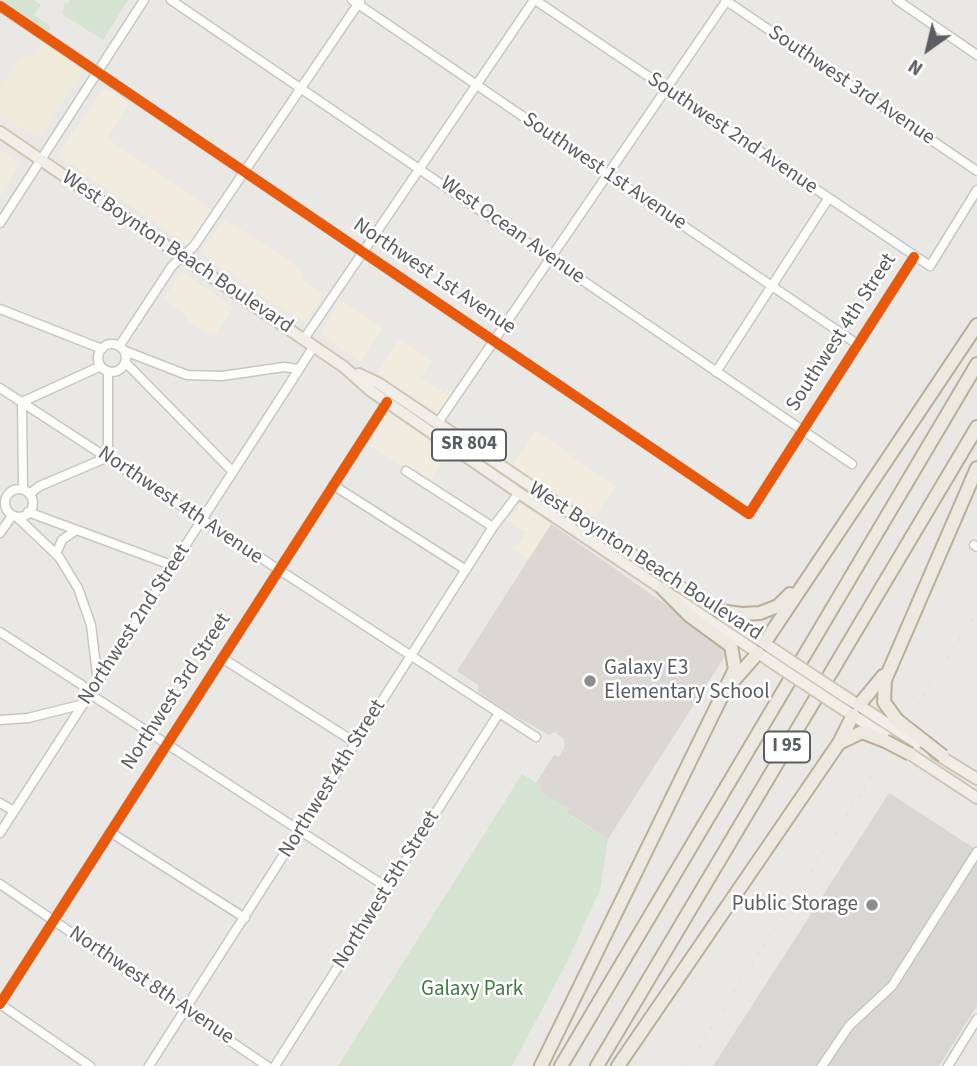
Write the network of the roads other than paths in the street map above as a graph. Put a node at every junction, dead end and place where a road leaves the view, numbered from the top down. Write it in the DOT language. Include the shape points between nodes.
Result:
graph roads {
  1 [pos="144,0"];
  2 [pos="171,0"];
  3 [pos="534,0"];
  4 [pos="726,0"];
  5 [pos="897,0"];
  6 [pos="357,1"];
  7 [pos="0,6"];
  8 [pos="977,55"];
  9 [pos="97,72"];
  10 [pos="477,86"];
  11 [pos="302,88"];
  12 [pos="666,88"];
  13 [pos="0,132"];
  14 [pos="41,160"];
  15 [pos="421,168"];
  16 [pos="977,171"];
  17 [pos="245,172"];
  18 [pos="607,175"];
  19 [pos="977,190"];
  20 [pos="828,199"];
  21 [pos="0,223"];
  22 [pos="363,253"];
  23 [pos="183,257"];
  24 [pos="550,257"];
  25 [pos="914,257"];
  26 [pos="930,266"];
  27 [pos="772,285"];
  28 [pos="0,309"];
  29 [pos="977,325"];
  30 [pos="495,341"];
  31 [pos="309,343"];
  32 [pos="858,344"];
  33 [pos="122,348"];
  34 [pos="102,349"];
  35 [pos="125,362"];
  36 [pos="977,365"];
  37 [pos="104,369"];
  38 [pos="298,369"];
  39 [pos="348,369"];
  40 [pos="716,372"];
  41 [pos="0,388"];
  42 [pos="22,402"];
  43 [pos="387,402"];
  44 [pos="437,424"];
  45 [pos="977,427"];
  46 [pos="802,429"];
  47 [pos="108,457"];
  48 [pos="852,464"];
  49 [pos="977,468"];
  50 [pos="232,471"];
  51 [pos="406,471"];
  52 [pos="333,485"];
  53 [pos="26,491"];
  54 [pos="519,493"];
  55 [pos="7,507"];
  56 [pos="28,512"];
  57 [pos="202,521"];
  58 [pos="588,524"];
  59 [pos="493,527"];
  60 [pos="75,531"];
  61 [pos="0,533"];
  62 [pos="56,554"];
  63 [pos="818,562"];
  64 [pos="174,566"];
  65 [pos="466,570"];
  66 [pos="278,572"];
  67 [pos="663,589"];
  68 [pos="719,611"];
  69 [pos="0,632"];
  70 [pos="761,647"];
  71 [pos="895,652"];
  72 [pos="412,655"];
  73 [pos="222,658"];
  74 [pos="98,682"];
  75 [pos="727,691"];
  76 [pos="90,695"];
  77 [pos="84,704"];
  78 [pos="856,710"];
  79 [pos="499,713"];
  80 [pos="0,720"];
  81 [pos="891,732"];
  82 [pos="536,737"];
  83 [pos="356,743"];
  84 [pos="839,743"];
  85 [pos="166,744"];
  86 [pos="910,754"];
  87 [pos="943,757"];
  88 [pos="977,779"];
  89 [pos="977,798"];
  90 [pos="0,803"];
  91 [pos="14,811"];
  92 [pos="301,830"];
  93 [pos="110,832"];
  94 [pos="0,833"];
  95 [pos="977,852"];
  96 [pos="0,884"];
  97 [pos="388,888"];
  98 [pos="245,918"];
  99 [pos="54,920"];
  100 [pos="0,1004"];
  101 [pos="186,1010"];
  102 [pos="977,1019"];
  103 [pos="90,1066"];
  104 [pos="149,1066"];
  105 [pos="267,1066"];
  106 [pos="275,1066"];
  107 [pos="541,1066"];
  108 [pos="561,1066"];
  109 [pos="597,1066"];
  110 [pos="618,1066"];
  111 [pos="822,1066"];
  112 [pos="948,1066"];
  1 -- 9 [label="street"];
  2 -- 11 [label="street, West Ocean Avenue"];
  3 -- 10 [label="street, Northwest 2nd Street"];
  3 -- 12 [label="street, Southwest 2nd Avenue"];
  4 -- 12 [label="street"];
  4 -- 16 [label="street, Southwest 3rd Avenue"];
  5 -- 8 [label="street"];
  6 -- 10 [label="street, Southwest 1st Avenue"];
  6 -- 11 [label="street"];
  7 -- 9 [label="street, Northwest 1st Avenue"];
  9 -- 14 [label="street"];
  9 -- 17 [label="street, Northwest 1st Avenue"];
  10 -- 15 [label="street, Northwest 2nd Street"];
  10 -- 18 [label="street, Southwest 1st Avenue"];
  11 -- 15 [label="street, West Ocean Avenue"];
  11 -- 17 [label="street"];
  12 -- 18 [label="street"];
  12 -- 20 [label="street, Southwest 2nd Avenue"];
  13 -- 14 [label="main road, SR 804"];
  14 -- 21 [label="street"];
  14 -- 23 [label="main road, West Boynton Beach Boulevard / SR 804"];
  15 -- 22 [label="street, Northwest 2nd Street"];
  15 -- 24 [label="street, West Ocean Avenue"];
  17 -- 22 [label="street, Northwest 1st Avenue"];
  17 -- 23 [label="street"];
  18 -- 24 [label="street"];
  18 -- 27 [label="street, Southwest 1st Avenue"];
  19 -- 26 [label="street, Southwest 4th Street"];
  20 -- 25 [label="street, Southwest 2nd Avenue"];
  20 -- 27 [label="street"];
  22 -- 30 [label="street, Northwest 1st Avenue"];
  22 -- 31 [label="street, Northwest 2nd Street"];
  23 -- 31 [label="main road, West Boynton Beach Boulevard / SR 804"];
  23 -- 33 [label="street" via="172,267"];
  24 -- 30 [label="street"];
  24 -- 40 [label="street, West Ocean Avenue"];
  25 -- 26 [label="street, Southwest 2nd Avenue"];
  25 -- 32 [label="street, Southwest 4th Street"];
  27 -- 32 [label="street, Southwest 1st Avenue"];
  27 -- 40 [label="street"];
  28 -- 34 [label="street"];
  29 -- 63 [label="highway"];
  30 -- 44 [label="street"];
  30 -- 46 [label="street, Northwest 1st Avenue" via="749,514"];
  31 -- 38 [label="street, Northwest 2nd Street"];
  31 -- 39 [label="main road, West Boynton Beach Boulevard / SR 804"];
  32 -- 46 [label="street, Southwest 4th Street"];
  33 -- 34 [label="street" via="111,344"];
  33 -- 35 [label="street"];
  33 -- 38 [label="street" via="187,375"];
  34 -- 37 [label="street" via="99,358"];
  35 -- 37 [label="street" via="117,370"];
  35 -- 50 [label="street"];
  36 -- 108 [label="highway, I 95"];
  37 -- 42 [label="street"];
  37 -- 47 [label="street"];
  38 -- 50 [label="street, Northwest 2nd Street"];
  39 -- 43 [label="main road, West Boynton Beach Boulevard / SR 804"];
  39 -- 44 [label="main road, West Boynton Beach Boulevard / SR 804" via="378,383"];
  40 -- 46 [label="street, West Ocean Avenue"];
  41 -- 42 [label="street, Northwest 4th Avenue"];
  42 -- 47 [label="street, Northwest 4th Avenue"];
  42 -- 53 [label="street"];
  43 -- 52 [label="street, Northwest 3rd Street"];
  43 -- 54 [label="main road, West Boynton Beach Boulevard / SR 804"];
  44 -- 58 [label="main road, West Boynton Beach Boulevard / SR 804"];
  45 -- 109 [label="highway, I 95"];
  46 -- 48 [label="street, West Ocean Avenue"];
  47 -- 53 [label="street"];
  47 -- 57 [label="street, Northwest 4th Avenue"];
  49 -- 71 [label="highway"];
  50 -- 57 [label="street, Northwest 2nd Street"];
  51 -- 59 [label="street"];
  52 -- 65 [label="street"];
  52 -- 66 [label="street, Northwest 3rd Street"];
  53 -- 55 [label="street" via="14,490"];
  53 -- 56 [label="street" via="32,505"];
  54 -- 58 [label="main road" via="530,494 563,516"];
  54 -- 59 [label="street, Northwest 4th Street"];
  54 -- 67 [label="main road, West Boynton Beach Boulevard / SR 804"];
  55 -- 56 [label="street"];
  55 -- 61 [label="street"];
  55 -- 62 [label="street"];
  56 -- 60 [label="street"];
  57 -- 64 [label="street, Northwest 2nd Street"];
  57 -- 66 [label="street, Northwest 4th Avenue"];
  58 -- 68 [label="main road, West Boynton Beach Boulevard / SR 804"];
  59 -- 65 [label="street, Northwest 4th Street"];
  60 -- 62 [label="street" via="62,540"];
  60 -- 64 [label="street"];
  62 -- 74 [label="street" via="88,612"];
  63 -- 68 [label="highway" via="773,609 748,615"];
  63 -- 70 [label="highway"];
  64 -- 74 [label="street, Northwest 2nd Street"];
  65 -- 72 [label="street, Northwest 4th Street"];
  66 -- 72 [label="street, Northwest 4th Avenue"];
  66 -- 73 [label="street, Northwest 3rd Street"];
  67 -- 70 [label="main road, West Boynton Beach Boulevard / SR 804"];
  67 -- 75 [label="highway" via="733,649 736,665"];
  68 -- 70 [label="main road, West Boynton Beach Boulevard / SR 804"];
  69 -- 76 [label="street" via="82,684"];
  70 -- 75 [label="highway"];
  70 -- 78 [label="main road, West Boynton Beach Boulevard / SR 804, bridge" via="786,657"];
  70 -- 78 [label="main road, West Boynton Beach Boulevard / SR 804, bridge" via="779,667 832,702"];
  71 -- 78 [label="highway" via="877,686"];
  71 -- 81 [label="highway" via="883,691"];
  72 -- 79 [label="street, Northwest 4th Avenue"];
  72 -- 83 [label="street, Northwest 4th Street"];
  73 -- 83 [label="street"];
  73 -- 85 [label="street, Northwest 3rd Street"];
  74 -- 76 [label="street, Northwest 2nd Street"];
  75 -- 107 [label="highway"];
  76 -- 77 [label="street, Northwest 2nd Street"];
  76 -- 85 [label="street"];
  77 -- 80 [label="street"];
  77 -- 91 [label="street, Northwest 2nd Street"];
  78 -- 81 [label="main road, West Boynton Beach Boulevard / SR 804"];
  78 -- 84 [label="highway"];
  79 -- 82 [label="street, Northwest 4th Avenue"];
  79 -- 97 [label="street, Northwest 5th Street"];
  81 -- 84 [label="highway" via="862,732"];
  81 -- 86 [label="highway, bridge"];
  81 -- 87 [label="highway, bridge"];
  83 -- 92 [label="street, Northwest 4th Street"];
  84 -- 110 [label="highway"];
  85 -- 92 [label="street"];
  85 -- 93 [label="street, Northwest 3rd Street"];
  86 -- 89 [label="main road"];
  87 -- 88 [label="main road"];
  90 -- 91 [label="street"];
  91 -- 94 [label="street, Northwest 2nd Street"];
  92 -- 97 [label="street"];
  92 -- 98 [label="street, Northwest 4th Street"];
  93 -- 98 [label="street"];
  93 -- 99 [label="street, Northwest 3rd Street"];
  95 -- 111 [label="street" via="892,986 849,1026"];
  96 -- 99 [label="street, Northwest 8th Avenue"];
  97 -- 106 [label="street, Northwest 5th Street"];
  98 -- 101 [label="street, Northwest 4th Street"];
  99 -- 100 [label="street, Northwest 3rd Street"];
  99 -- 101 [label="street, Northwest 8th Avenue"];
  100 -- 103 [label="street"];
  101 -- 104 [label="street, Northwest 4th Street"];
  101 -- 105 [label="street, Northwest 8th Avenue"];
  102 -- 112 [label="street"];
}
